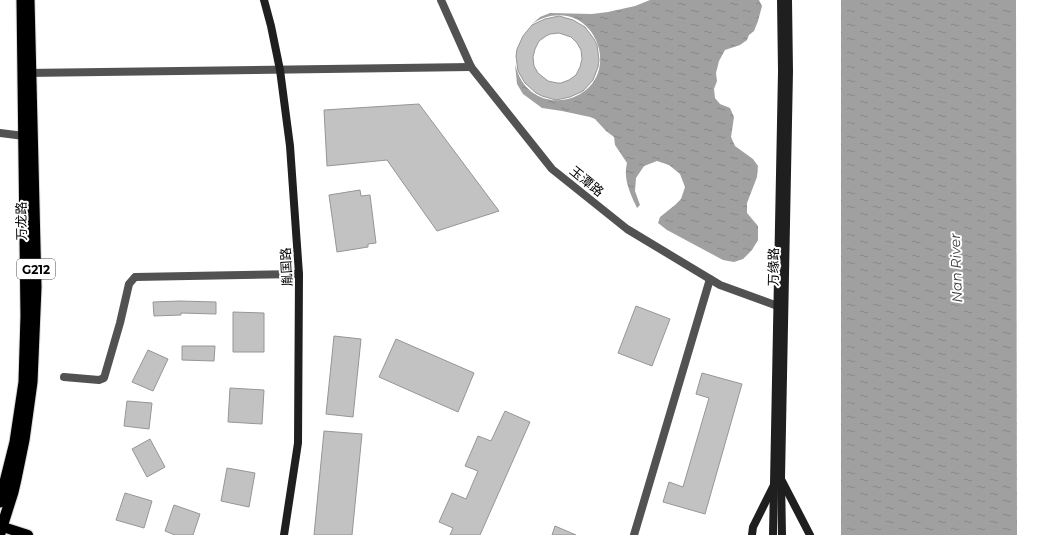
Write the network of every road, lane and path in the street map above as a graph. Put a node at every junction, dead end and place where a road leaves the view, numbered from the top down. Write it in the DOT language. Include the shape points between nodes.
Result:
graph roads {
  1 [pos="22,0"];
  2 [pos="29,0"];
  3 [pos="264,0"];
  4 [pos="441,0"];
  5 [pos="781,0"];
  6 [pos="788,0"];
  7 [pos="471,67"];
  8 [pos="280,70"];
  9 [pos="27,72"];
  10 [pos="0,133"];
  11 [pos="24,136"];
  12 [pos="299,274"];
  13 [pos="710,279"];
  14 [pos="781,307"];
  15 [pos="64,377"];
  16 [pos="781,478"];
  17 [pos="2,485"];
  18 [pos="774,485"];
  19 [pos="0,502"];
  20 [pos="1,529"];
  21 [pos="28,535"];
  22 [pos="284,535"];
  23 [pos="634,535"];
  24 [pos="752,535"];
  25 [pos="774,535"];
  26 [pos="782,535"];
  27 [pos="810,535"];
  1 -- 9 [label="highway, 万龙路 / G212"];
  2 -- 9 [label="highway, 万龙路 / G212"];
  3 -- 8 [label="main road, 胤国路"];
  4 -- 7 [label="street, 玉潭路"];
  5 -- 14 [label="main road, 万缘路"];
  6 -- 14 [label="main road, 万缘路" via="789,71"];
  7 -- 8 [label="street"];
  7 -- 13 [label="street, 玉潭路" via="552,168 627,229"];
  8 -- 9 [label="street"];
  8 -- 12 [label="main road, 胤国路" via="290,146"];
  9 -- 11 [label="highway, 万龙路 / G212"];
  9 -- 20 [label="highway, 万龙路 / G212" via="36,287 32,382 19,466"];
  10 -- 11 [label="street"];
  11 -- 17 [label="highway, 万龙路 / G212" via="24,382 16,442"];
  12 -- 15 [label="street" via="135,277 129,284 104,378 99,380"];
  12 -- 22 [label="main road, 胤国路" via="298,443"];
  13 -- 14 [label="street, 玉潭路"];
  13 -- 23 [label="street"];
  14 -- 16 [label="main road, 万缘路"];
  14 -- 18 [label="main road, 万缘路"];
  16 -- 26 [label="main road, 万缘路"];
  16 -- 27 [label="main road"];
  17 -- 19 [label="highway, 万龙路 / G212"];
  18 -- 24 [label="main road" via="753,527"];
  18 -- 25 [label="main road, 万缘路"];
  20 -- 21 [label="main road"];
}
